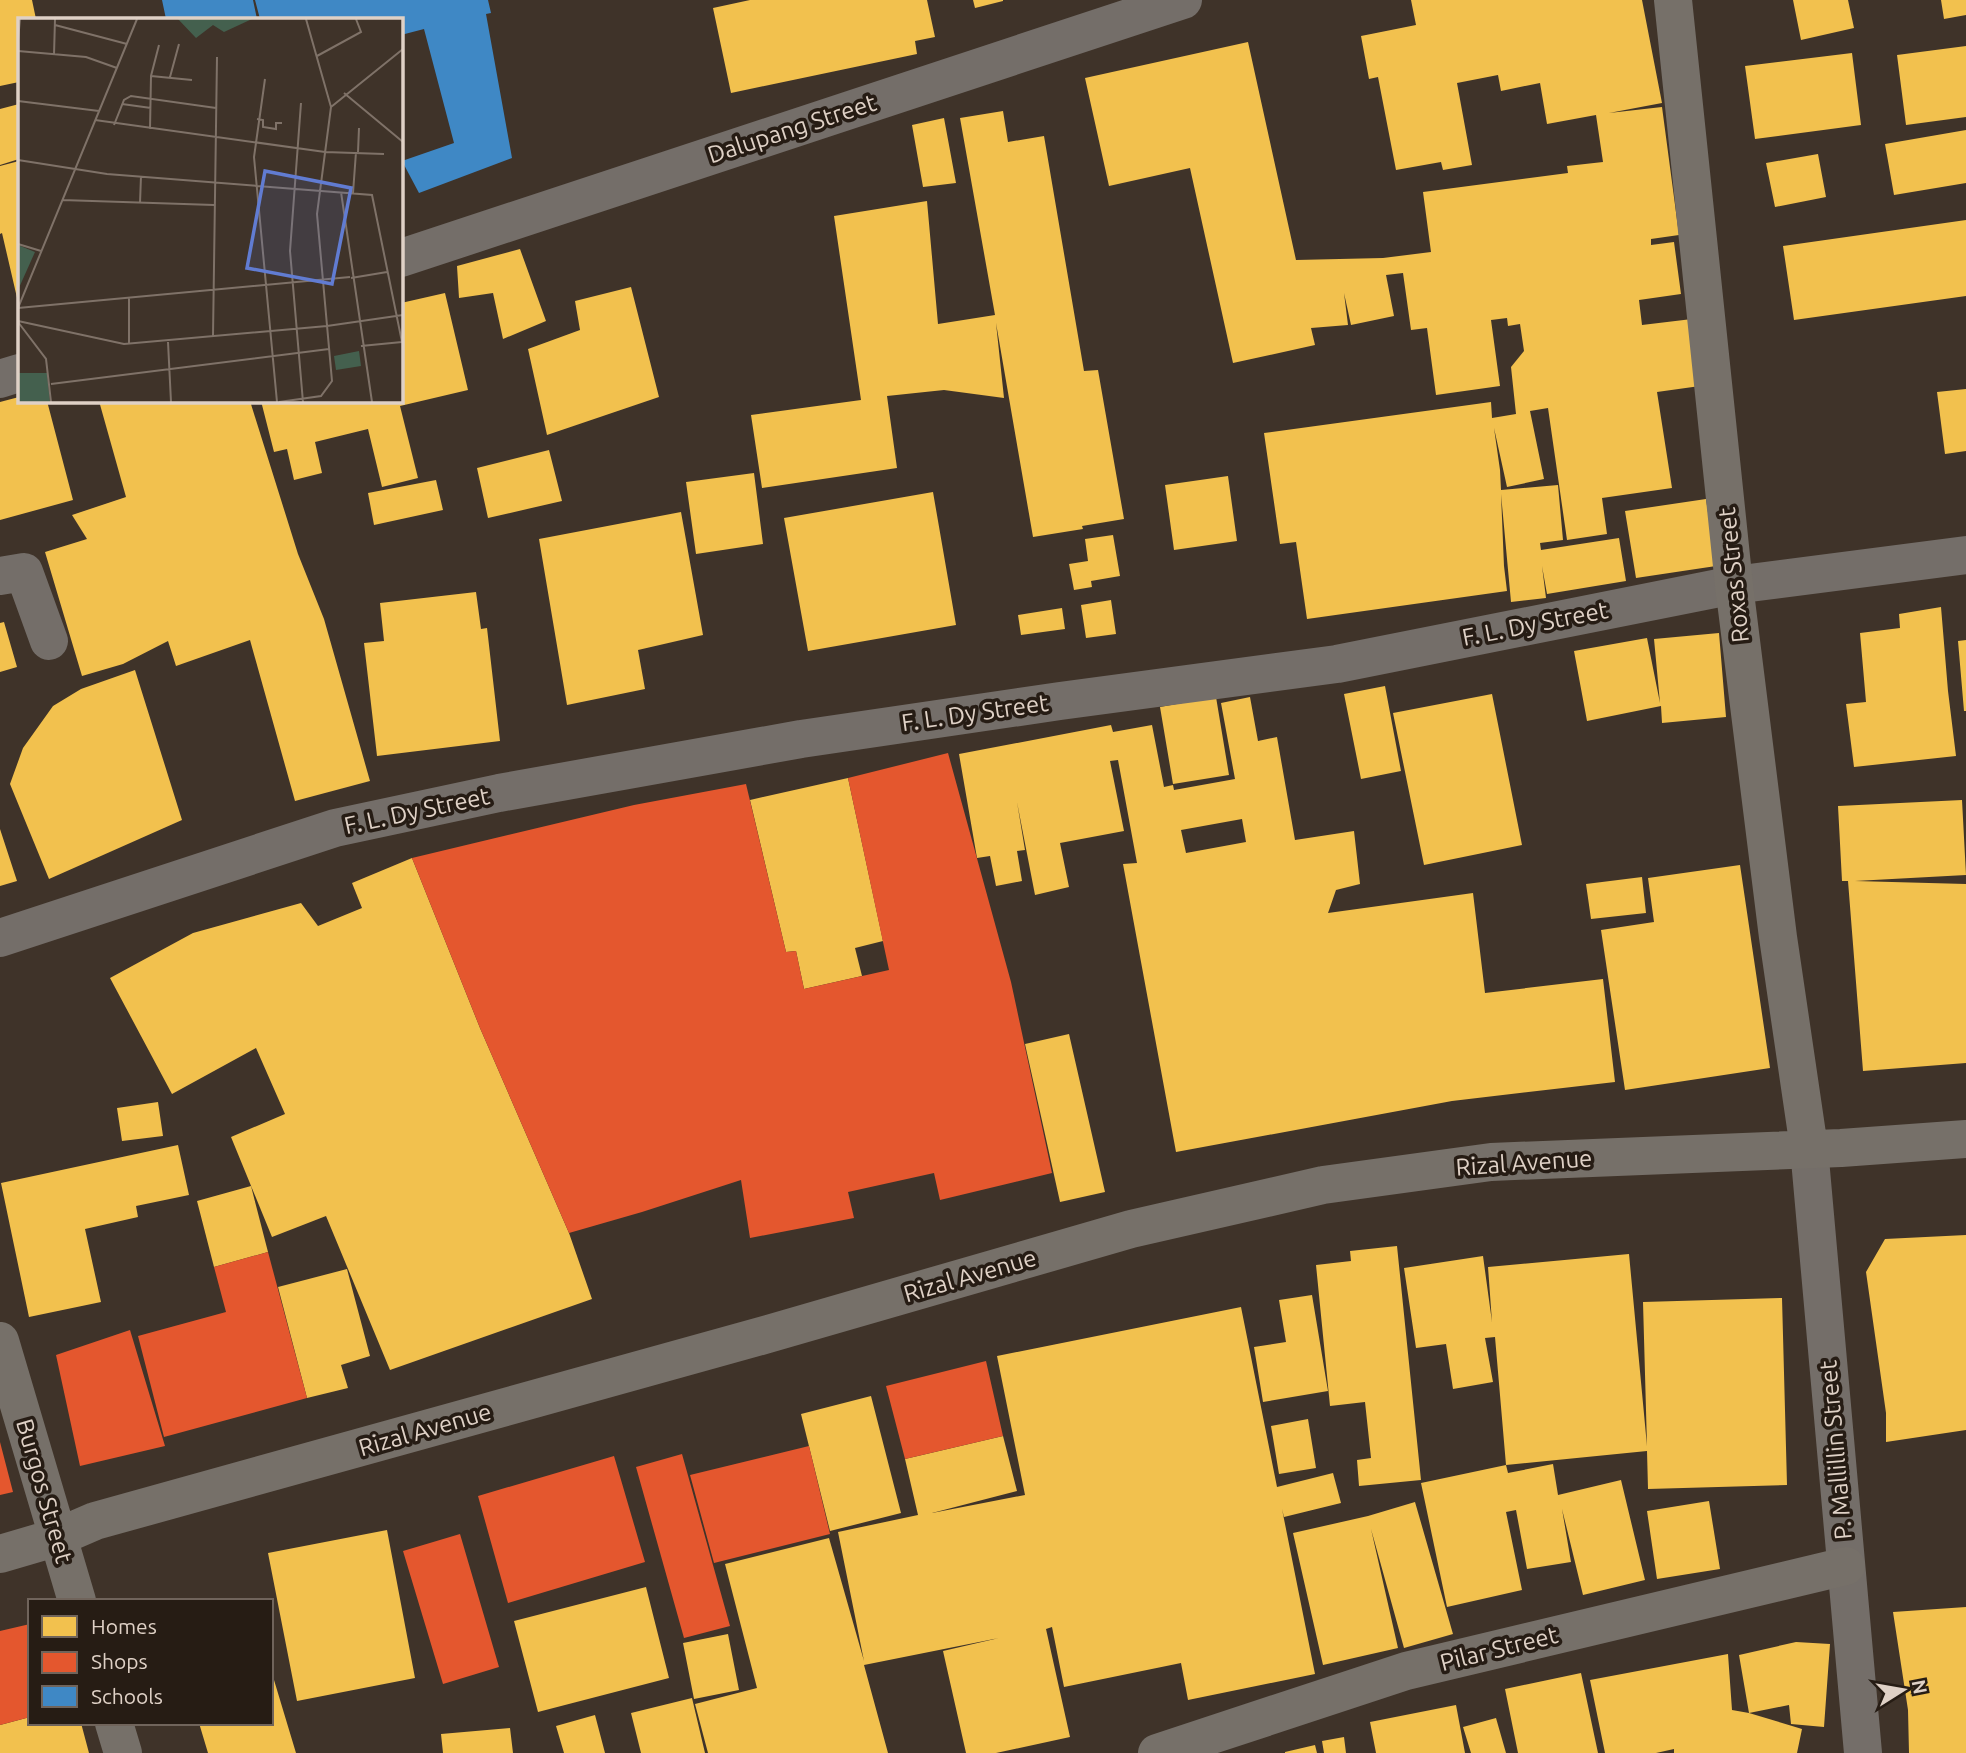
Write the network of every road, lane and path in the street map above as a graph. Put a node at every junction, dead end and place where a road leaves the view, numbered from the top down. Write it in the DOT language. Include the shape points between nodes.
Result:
graph roads {
  1 [pos="1183,0"];
  2 [pos="1673,0"];
  3 [pos="402,258"];
  4 [pos="18,373"];
  5 [pos="0,379"];
  6 [pos="1966,555"];
  7 [pos="0,576"];
  8 [pos="1734,585"];
  9 [pos="49,641"];
  10 [pos="0,939"];
  11 [pos="1966,1139"];
  12 [pos="1809,1148"];
  13 [pos="0,1341"];
  14 [pos="58,1537"];
  15 [pos="0,1554"];
  16 [pos="1846,1566"];
  17 [pos="76,1599"];
  18 [pos="115,1725"];
  19 [pos="122,1753"];
  20 [pos="1157,1753"];
  21 [pos="1863,1753"];
  1 -- 3 [label="street, Dalupang Street"];
  2 -- 8 [label="street, Roxas Street"];
  4 -- 5 [label="street"];
  6 -- 8 [label="street, F. L. Dy Street"];
  7 -- 9 [label="street" via="24,572"];
  8 -- 10 [label="street, F. L. Dy Street" via="1337,664 801,739 499,793 335,828"];
  8 -- 12 [label="street, Roxas Street"];
  11 -- 12 [label="street, Rizal Avenue"];
  12 -- 14 [label="street, Rizal Avenue" via="1491,1162 1323,1185 1131,1230 95,1521"];
  12 -- 16 [label="street, P. Mallillin Street"];
  13 -- 14 [label="street, Burgos Street"];
  14 -- 15 [label="street, Rizal Avenue"];
  14 -- 17 [label="street, Burgos Street"];
  16 -- 20 [label="street, Pilar Street" via="1406,1671"];
  16 -- 21 [label="street, P. Mallillin Street"];
  18 -- 19 [label="street"];
}
